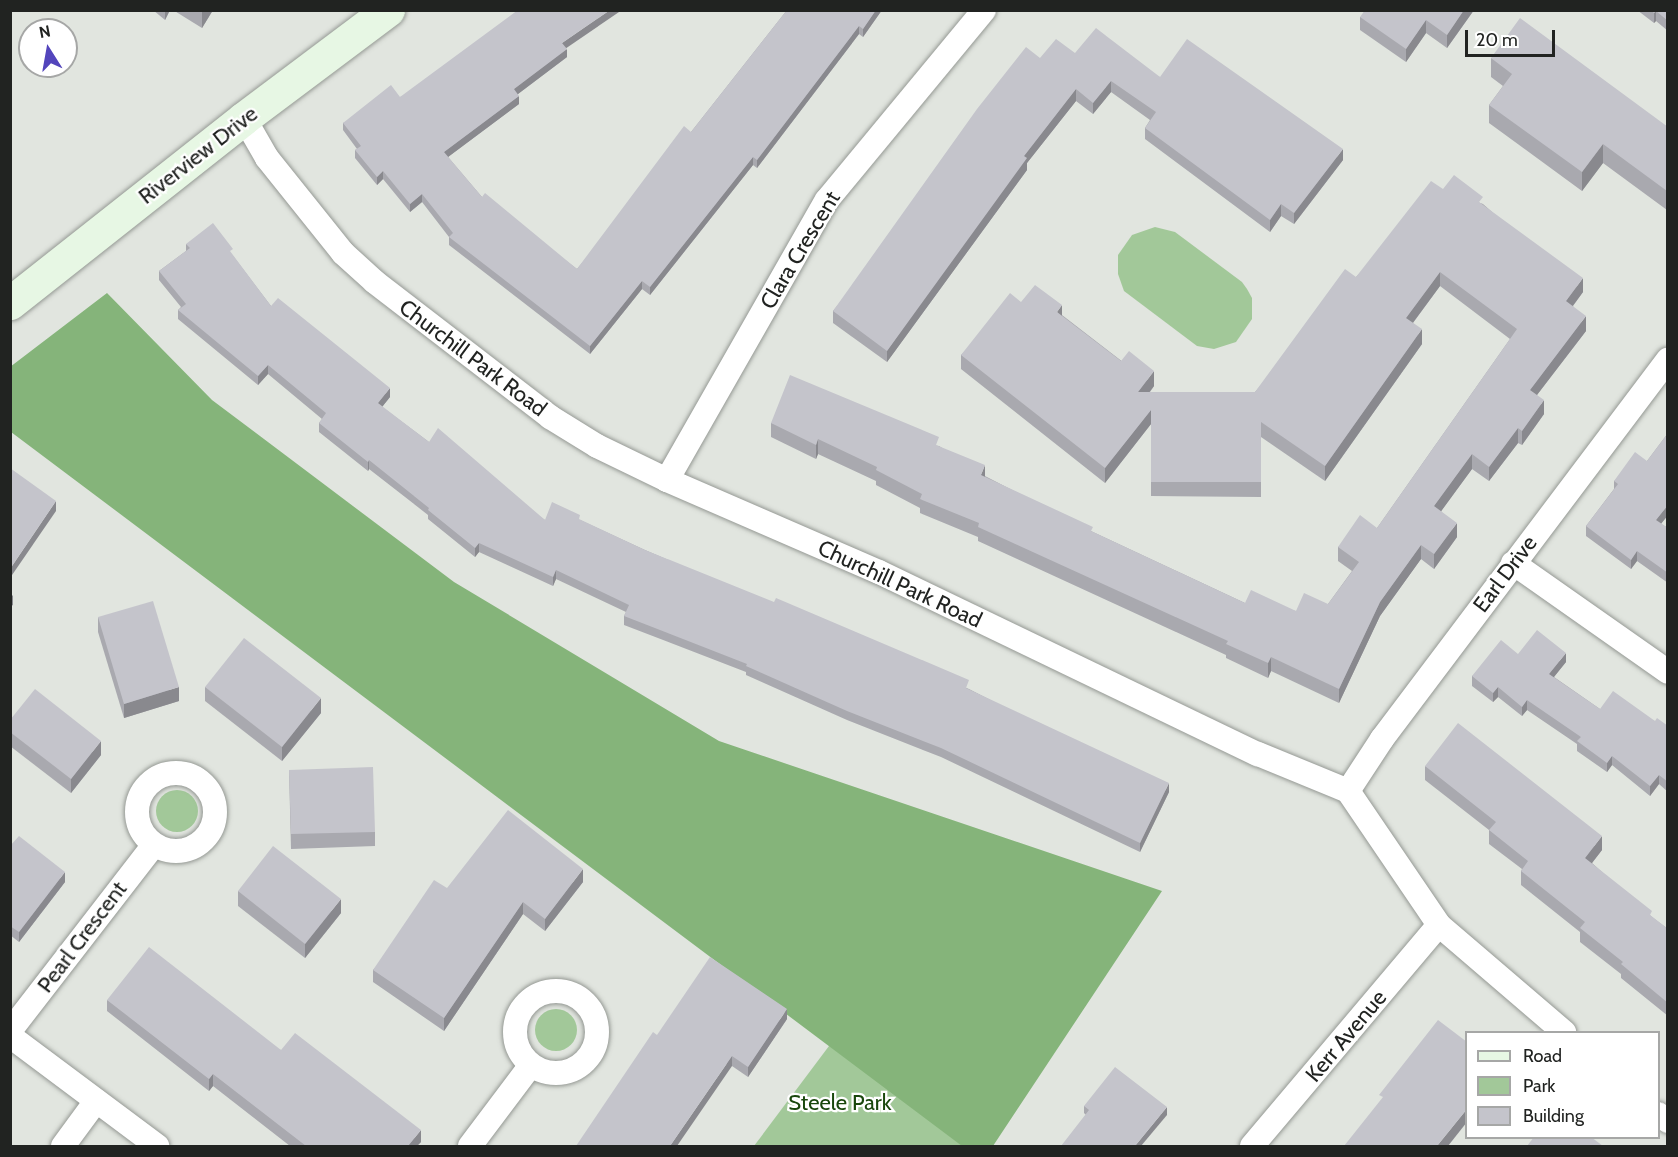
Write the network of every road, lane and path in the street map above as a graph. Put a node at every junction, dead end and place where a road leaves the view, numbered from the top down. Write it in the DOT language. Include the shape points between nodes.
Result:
graph roads {
  1 [pos="388,10"];
  2 [pos="984,10"];
  3 [pos="244,118"];
  4 [pos="10,303"];
  5 [pos="1668,360"];
  6 [pos="667,480"];
  7 [pos="1513,562"];
  8 [pos="1668,672"];
  9 [pos="1348,791"];
  10 [pos="154,845"];
  11 [pos="1439,925"];
  12 [pos="10,1031"];
  13 [pos="1563,1031"];
  14 [pos="10,1036"];
  15 [pos="531,1065"];
  16 [pos="96,1101"];
  17 [pos="63,1146"];
  18 [pos="157,1146"];
  19 [pos="470,1146"];
  20 [pos="1252,1146"];
  1 -- 3 [label="street, Riverview Drive"];
  2 -- 6 [label="street, Clara Crescent" via="827,200"];
  3 -- 4 [label="street, Riverview Drive"];
  3 -- 6 [label="street, Churchill Park Road" via="274,167 343,253 375,282 550,417 597,446"];
  5 -- 7 [label="street, Earl Drive"];
  6 -- 9 [label="street, Churchill Park Road" via="879,572 1258,754"];
  7 -- 8 [label="street"];
  7 -- 9 [label="street, Earl Drive"];
  9 -- 11 [label="street"];
  10 -- 12 [label="street, Pearl Crescent"];
  11 -- 13 [label="street"];
  11 -- 20 [label="street, Kerr Avenue"];
  14 -- 16 [label="street"];
  15 -- 19 [label="street"];
  16 -- 17 [label="street"];
  16 -- 18 [label="street"];
}
